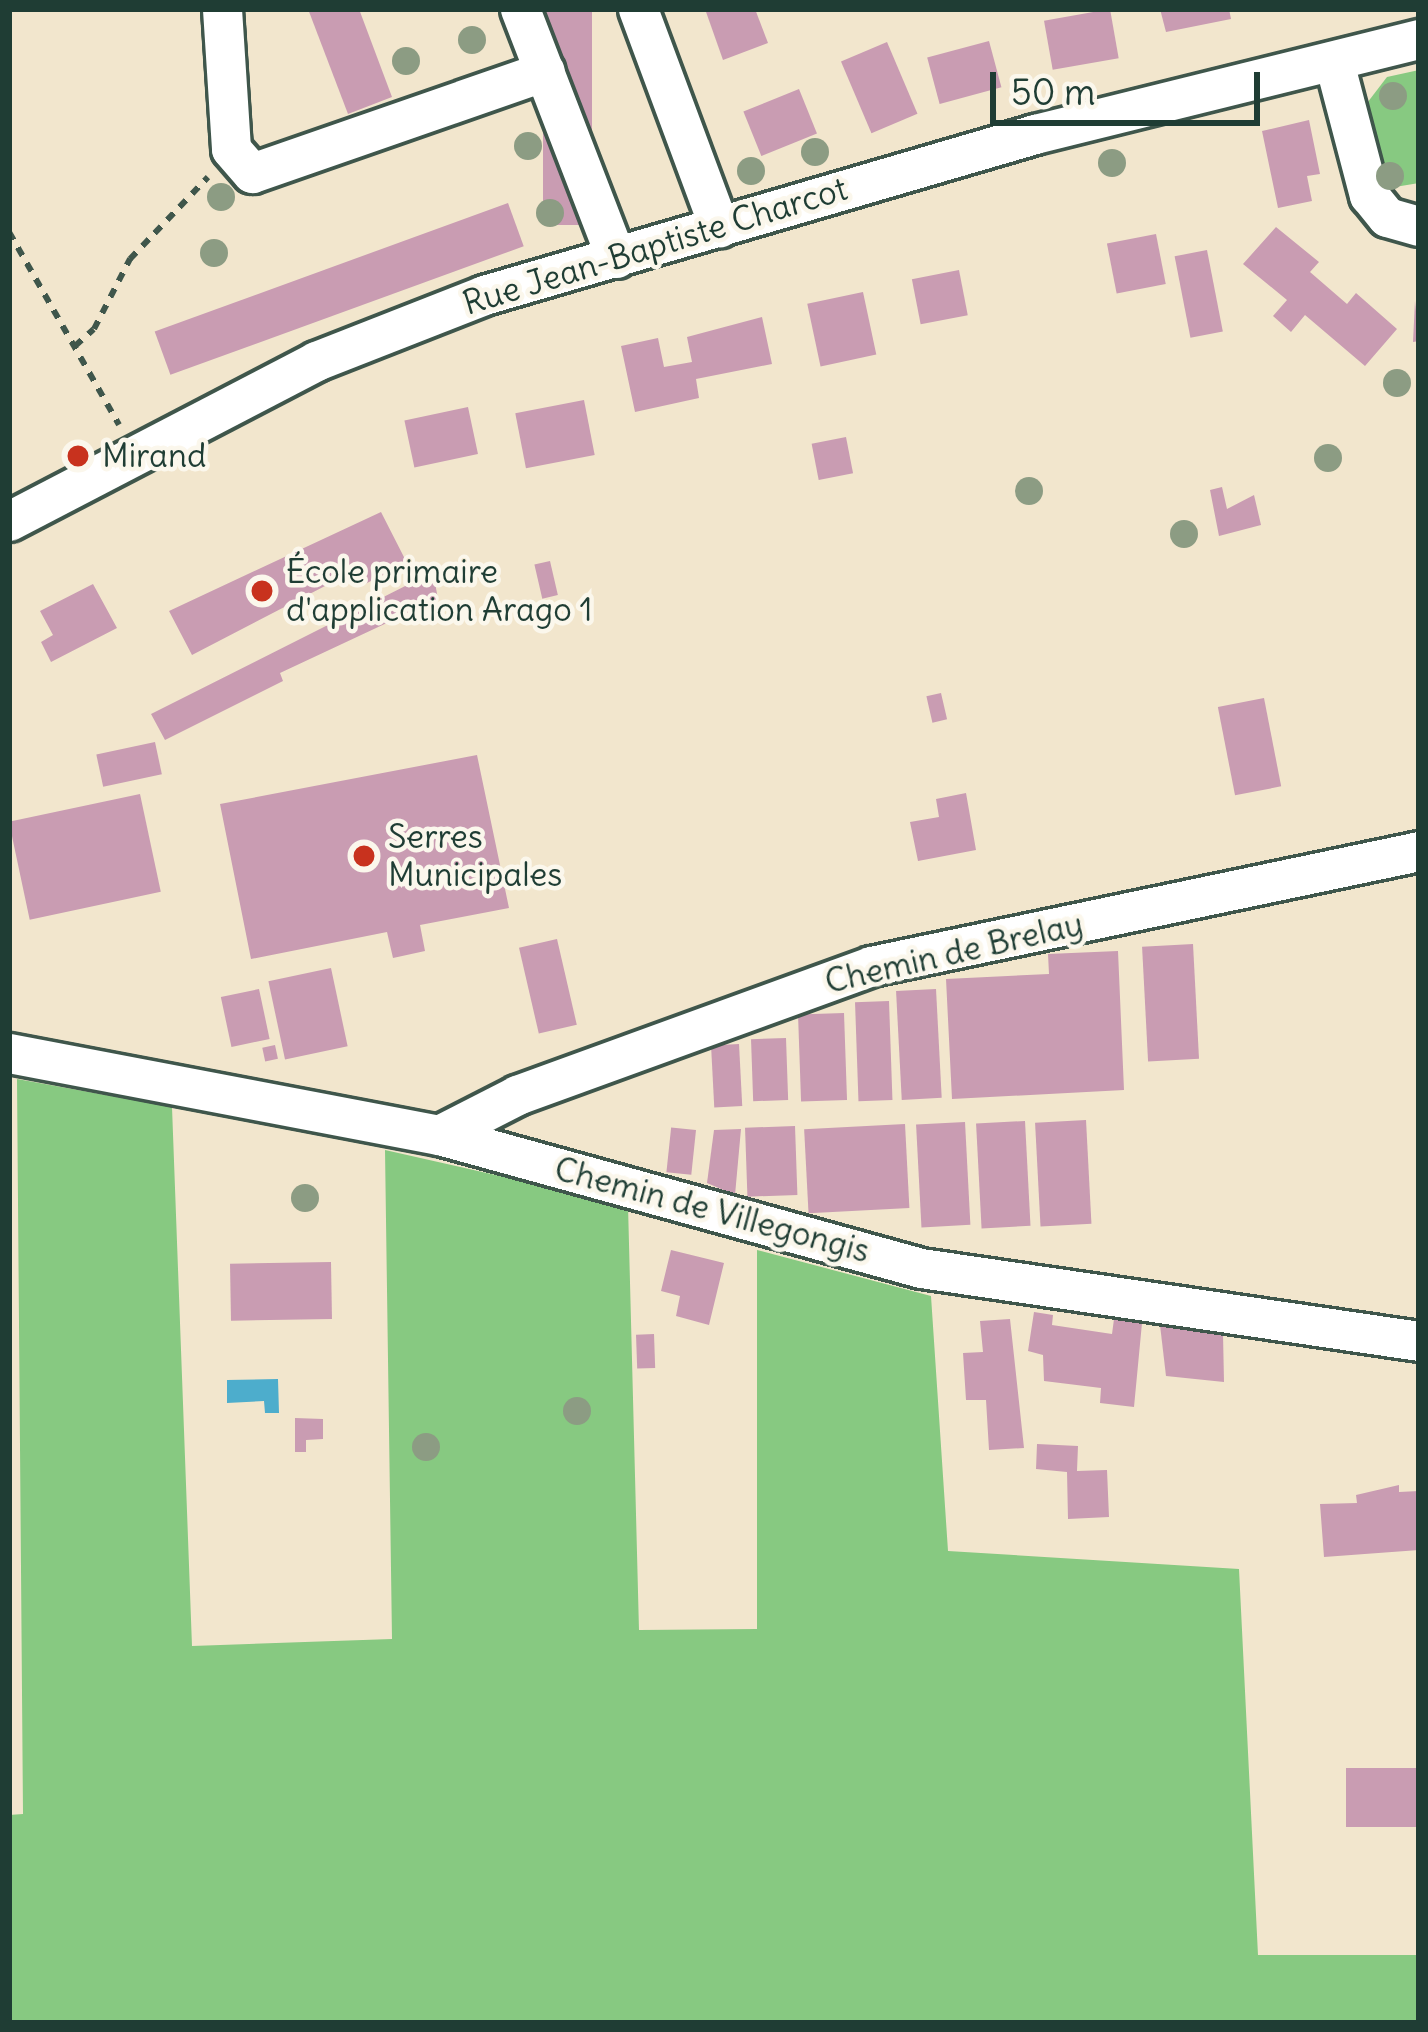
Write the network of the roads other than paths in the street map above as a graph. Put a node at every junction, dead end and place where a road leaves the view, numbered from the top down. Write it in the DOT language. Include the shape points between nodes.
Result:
graph roads {
  1 [pos="223,9"];
  2 [pos="520,9"];
  3 [pos="638,9"];
  4 [pos="1419,39"];
  5 [pos="1334,62"];
  6 [pos="544,70"];
  7 [pos="1419,226"];
  8 [pos="719,227"];
  9 [pos="616,258"];
  10 [pos="9,520"];
  11 [pos="1419,851"];
  12 [pos="9,1053"];
  13 [pos="439,1136"];
  14 [pos="1419,1341"];
  1 -- 6 [label="street" via="233,155 252,173"];
  2 -- 6 [label="street"];
  3 -- 8 [label="street"];
  4 -- 5 [label="street, Rue Jean-Baptiste Charcot"];
  5 -- 7 [label="street" via="1369,195 1387,217"];
  5 -- 8 [label="street, Rue Jean-Baptiste Charcot" via="1035,134"];
  6 -- 9 [label="street"];
  8 -- 9 [label="street, Rue Jean-Baptiste Charcot"];
  9 -- 10 [label="street, Rue Jean-Baptiste Charcot" via="386,330"];
  11 -- 13 [label="street, Chemin de Brelay" via="871,966 518,1095"];
  12 -- 13 [label="street, Chemin de Villegongis"];
  13 -- 14 [label="street, Chemin de Villegongis" via="921,1268"];
}
